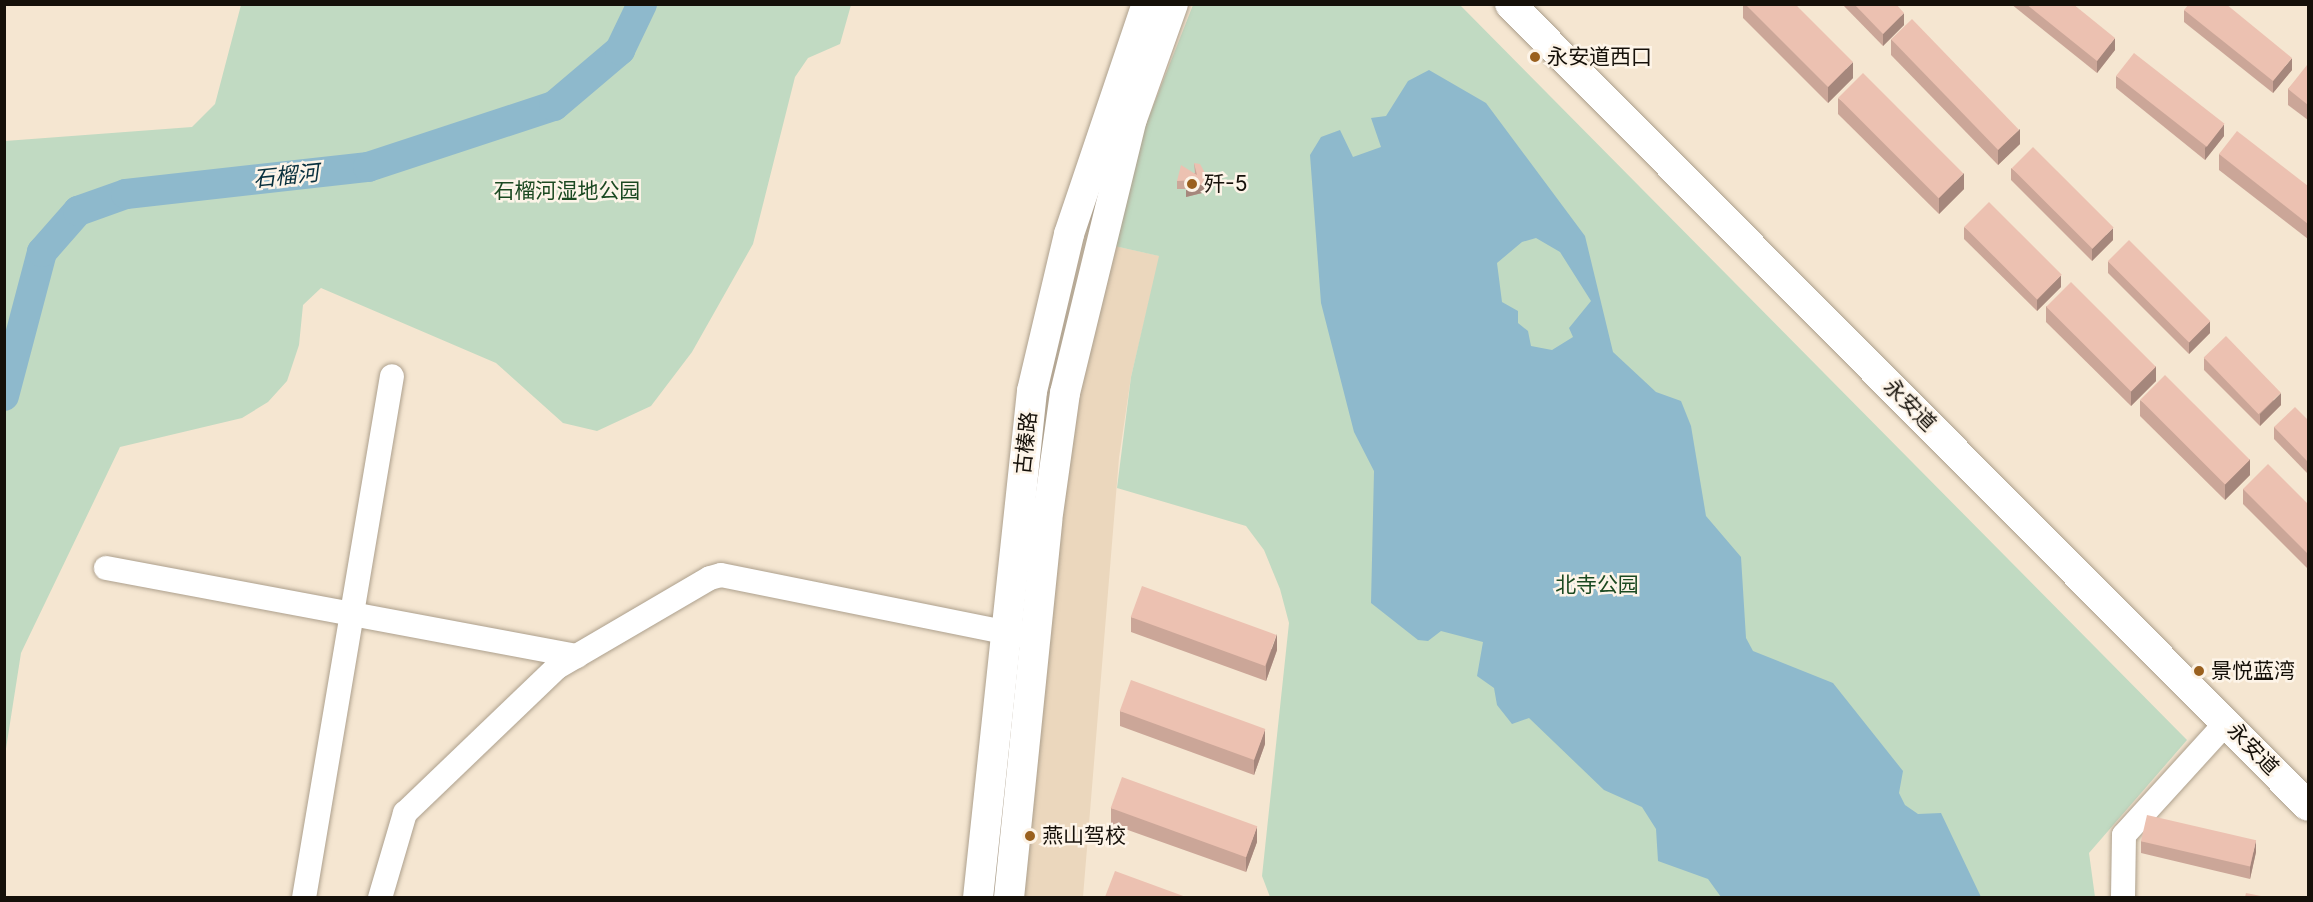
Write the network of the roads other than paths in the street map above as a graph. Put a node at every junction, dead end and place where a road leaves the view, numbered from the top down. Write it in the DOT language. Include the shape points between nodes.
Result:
graph roads {
  1 [pos="1147,4"];
  2 [pos="1173,4"];
  3 [pos="1510,4"];
  4 [pos="392,376"];
  5 [pos="106,568"];
  6 [pos="348,613"];
  7 [pos="1006,633"];
  8 [pos="1035,639"];
  9 [pos="577,656"];
  10 [pos="2227,722"];
  11 [pos="2308,806"];
  12 [pos="304,897"];
  13 [pos="380,897"];
  14 [pos="978,897"];
  15 [pos="1009,897"];
  16 [pos="2123,897"];
  1 -- 7 [label="main road, 古榛路" via="1069,234 1032,391"];
  2 -- 8 [label="main road, 古榛路" via="1132,119 1065,393"];
  3 -- 10 [label="main road, 永安道"];
  4 -- 6 [label="street"];
  5 -- 6 [label="street"];
  6 -- 9 [label="street"];
  6 -- 12 [label="street"];
  7 -- 8 [label="street"];
  7 -- 9 [label="street" via="722,575"];
  7 -- 14 [label="main road, 古榛路"];
  8 -- 15 [label="main road, 古榛路"];
  9 -- 13 [label="street" via="556,668 405,813"];
  10 -- 11 [label="main road, 永安道"];
  10 -- 16 [label="street" via="2124,835"];
}
